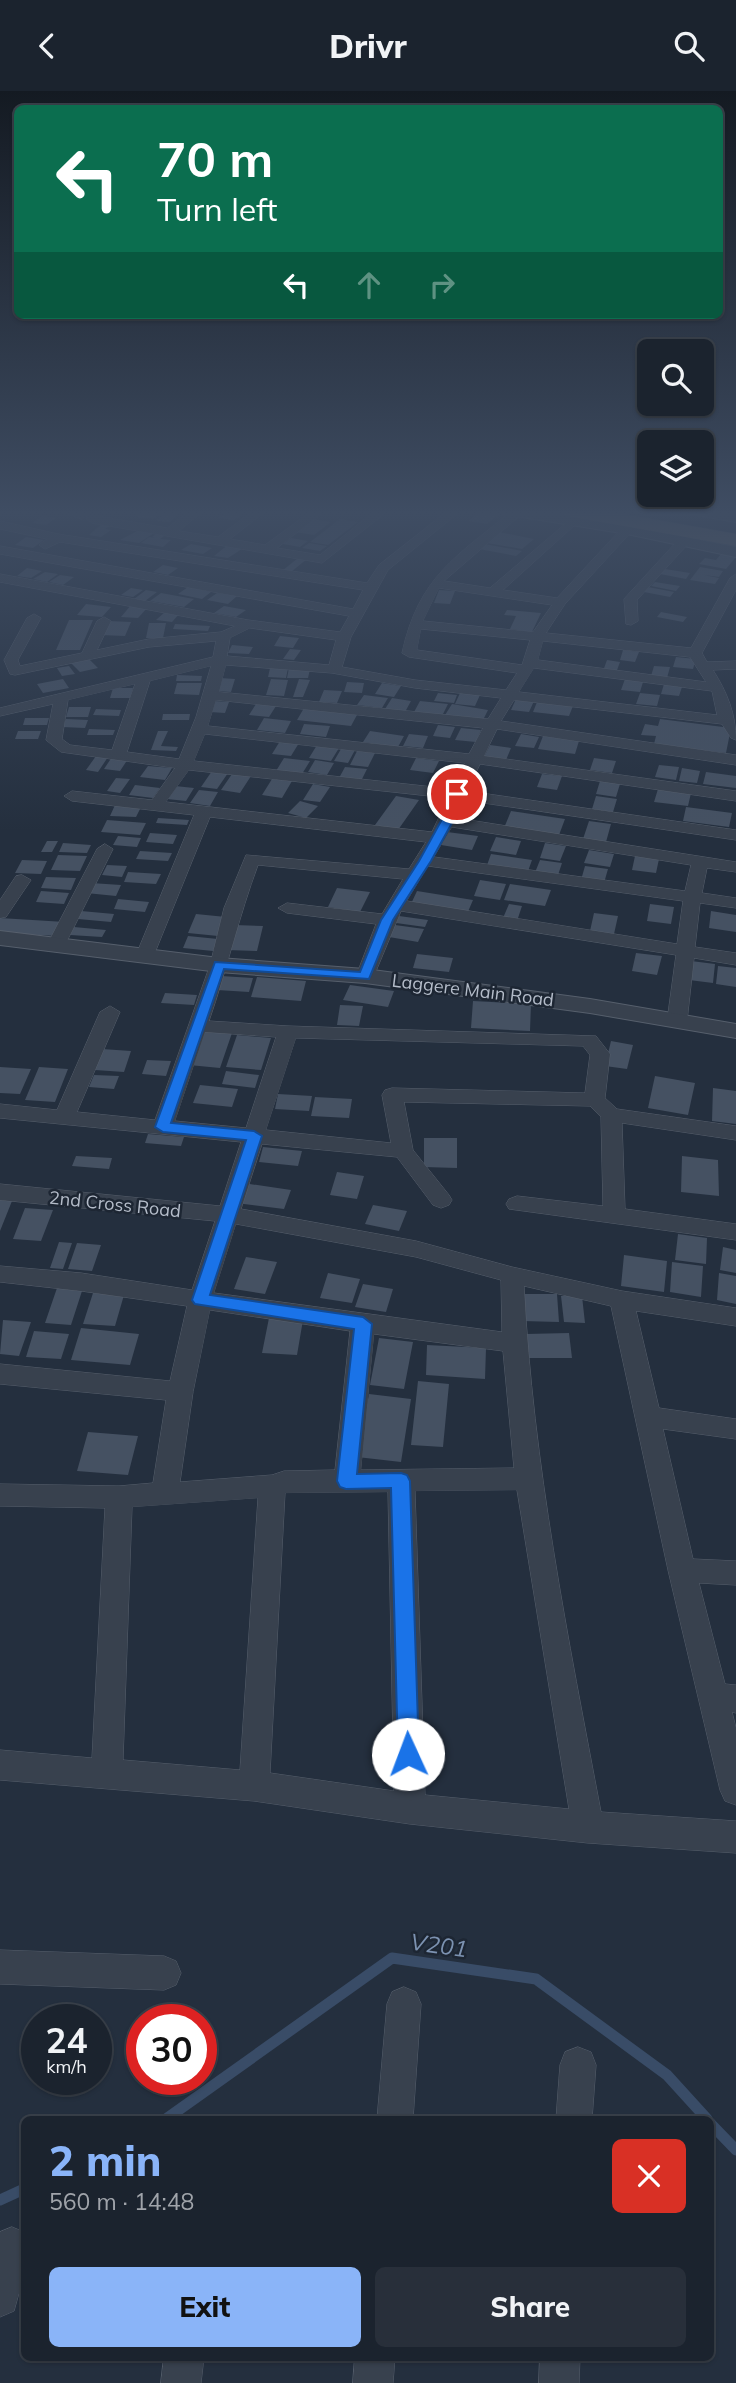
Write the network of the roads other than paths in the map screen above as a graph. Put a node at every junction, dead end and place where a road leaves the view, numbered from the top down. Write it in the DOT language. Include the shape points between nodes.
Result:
graph roads {
  1 [pos="210,617"];
  2 [pos="356,617"];
  3 [pos="419,617"];
  4 [pos="549,617"];
  5 [pos="631,617"];
  6 [pos="715,617"];
  7 [pos="34,618"];
  8 [pos="104,621"];
  9 [pos="631,621"];
  10 [pos="248,624"];
  11 [pos="415,624"];
  12 [pos="538,635"];
  13 [pos="224,636"];
  14 [pos="344,637"];
  15 [pos="695,653"];
  16 [pos="88,655"];
  17 [pos="220,660"];
  18 [pos="703,666"];
  19 [pos="736,666"];
  20 [pos="527,667"];
  21 [pos="332,669"];
  22 [pos="144,678"];
  23 [pos="717,690"];
  24 [pos="510,694"];
  25 [pos="736,694"];
  26 [pos="209,695"];
  27 [pos="61,698"];
  28 [pos="0,712"];
  29 [pos="492,724"];
  30 [pos="733,727"];
  31 [pos="197,729"];
  32 [pos="118,755"];
  33 [pos="475,759"];
  34 [pos="736,760"];
  35 [pos="184,764"];
  36 [pos="457,794"];
  37 [pos="72,796"];
  38 [pos="736,796"];
  39 [pos="157,804"];
  40 [pos="204,811"];
  41 [pos="447,821"];
  42 [pos="736,835"];
  43 [pos="437,838"];
  44 [pos="105,849"];
  45 [pos="700,862"];
  46 [pos="736,867"];
  47 [pos="421,868"];
  48 [pos="22,880"];
  49 [pos="692,897"];
  50 [pos="736,903"];
  51 [pos="287,908"];
  52 [pos="0,913"];
  53 [pos="392,913"];
  54 [pos="0,938"];
  55 [pos="56,945"];
  56 [pos="685,951"];
  57 [pos="145,955"];
  58 [pos="736,959"];
  59 [pos="219,965"];
  60 [pos="365,976"];
  61 [pos="110,1012"];
  62 [pos="677,1021"];
  63 [pos="197,1025"];
  64 [pos="736,1031"];
  65 [pos="288,1032"];
  66 [pos="603,1108"];
  67 [pos="0,1111"];
  68 [pos="64,1117"];
  69 [pos="163,1127"];
  70 [pos="736,1133"];
  71 [pos="254,1136"];
  72 [pos="403,1151"];
  73 [pos="0,1192"];
  74 [pos="441,1200"];
  75 [pos="517,1204"];
  76 [pos="229,1215"];
  77 [pos="614,1215"];
  78 [pos="736,1233"];
  79 [pos="0,1274"];
  80 [pos="512,1275"];
  81 [pos="200,1300"];
  82 [pos="622,1300"];
  83 [pos="736,1317"];
  84 [pos="363,1324"];
  85 [pos="513,1343"];
  86 [pos="0,1374"];
  87 [pos="180,1392"];
  88 [pos="646,1416"];
  89 [pos="736,1429"];
  90 [pos="527,1479"];
  91 [pos="346,1481"];
  92 [pos="401,1481"];
  93 [pos="272,1486"];
  94 [pos="165,1495"];
  95 [pos="1,1497"];
  96 [pos="119,1497"];
  97 [pos="682,1570"];
  98 [pos="736,1573"];
  99 [pos="724,1698"];
  100 [pos="0,1765"];
  101 [pos="107,1775"];
  102 [pos="254,1786"];
  103 [pos="736,1790"];
  104 [pos="410,1809"];
  105 [pos="589,1827"];
  106 [pos="736,1837"];
  107 [pos="0,1967"];
  108 [pos="164,1973"];
  109 [pos="404,2004"];
  110 [pos="578,2065"];
  111 [pos="395,2116"];
  112 [pos="575,2116"];
  113 [pos="12,2246"];
  114 [pos="0,2297"];
  115 [pos="184,2361"];
  116 [pos="375,2361"];
  117 [pos="560,2361"];
  118 [pos="181,2383"];
  119 [pos="373,2383"];
  120 [pos="559,2383"];
  1 -- 10 [label="street"];
  2 -- 14 [label="street"];
  3 -- 11 [label="street"];
  4 -- 12 [label="street"];
  5 -- 9 [label="street"];
  6 -- 15 [label="street"];
  7 -- 16 [label="street" via="11,660 15,671"];
  8 -- 16 [label="street"];
  10 -- 13 [label="street"];
  10 -- 14 [label="street"];
  11 -- 12 [label="street"];
  11 -- 20 [label="street" via="409,653"];
  12 -- 15 [label="street"];
  12 -- 20 [label="street"];
  13 -- 16 [label="street"];
  13 -- 17 [label="street"];
  14 -- 21 [label="street"];
  15 -- 18 [label="street"];
  17 -- 21 [label="street"];
  17 -- 22 [label="street"];
  17 -- 26 [label="street"];
  18 -- 19 [label="street"];
  18 -- 23 [label="street"];
  20 -- 23 [label="street"];
  20 -- 24 [label="street"];
  21 -- 24 [label="street"];
  22 -- 27 [label="street"];
  22 -- 32 [label="street"];
  23 -- 25 [label="street"];
  23 -- 30 [label="street"];
  24 -- 29 [label="street"];
  24 -- 30 [label="street"];
  26 -- 29 [label="street"];
  26 -- 31 [label="street"];
  27 -- 28 [label="street"];
  27 -- 32 [label="street" via="54,740 66,749"];
  29 -- 33 [label="street"];
  29 -- 34 [label="street"];
  31 -- 33 [label="street"];
  31 -- 35 [label="street"];
  32 -- 35 [label="street"];
  33 -- 36 [label="street"];
  33 -- 38 [label="street"];
  35 -- 36 [label="street"];
  35 -- 39 [label="street"];
  36 -- 41 [label="street"];
  36 -- 42 [label="street"];
  37 -- 39 [label="street"];
  39 -- 40 [label="street"];
  40 -- 43 [label="street"];
  40 -- 57 [label="street"];
  41 -- 43 [label="street"];
  41 -- 45 [label="street"];
  43 -- 47 [label="street"];
  44 -- 55 [label="street"];
  45 -- 46 [label="street"];
  45 -- 49 [label="street"];
  47 -- 49 [label="street"];
  47 -- 53 [label="street"];
  47 -- 59 [label="street" via="252,859 233,908"];
  48 -- 52 [label="street"];
  49 -- 50 [label="street"];
  49 -- 56 [label="street"];
  51 -- 53 [label="street"];
  53 -- 56 [label="street"];
  53 -- 60 [label="street"];
  54 -- 55 [label="street, Laggere Main Road"];
  55 -- 57 [label="street, Laggere Main Road"];
  56 -- 58 [label="street"];
  56 -- 62 [label="street"];
  57 -- 59 [label="street, Laggere Main Road"];
  59 -- 60 [label="street, Laggere Main Road"];
  59 -- 63 [label="street"];
  60 -- 62 [label="street, Laggere Main Road"];
  61 -- 68 [label="street"];
  62 -- 64 [label="street, Laggere Main Road"];
  63 -- 65 [label="street"];
  63 -- 69 [label="street"];
  65 -- 66 [label="street" via="589,1040 600,1054"];
  65 -- 71 [label="street"];
  66 -- 70 [label="street"];
  66 -- 72 [label="street" via="392,1095"];
  66 -- 77 [label="street"];
  67 -- 68 [label="street"];
  68 -- 69 [label="street"];
  69 -- 71 [label="street"];
  71 -- 72 [label="street"];
  71 -- 76 [label="street"];
  72 -- 74 [label="street"];
  73 -- 76 [label="street, 2nd Cross Road"];
  75 -- 77 [label="street"];
  76 -- 80 [label="street, 2nd Cross Road" via="416,1249"];
  76 -- 81 [label="street"];
  77 -- 78 [label="street"];
  79 -- 81 [label="street"];
  80 -- 82 [label="street, 2nd Cross Road"];
  80 -- 85 [label="street"];
  81 -- 84 [label="street"];
  81 -- 87 [label="street"];
  82 -- 83 [label="street, 2nd Cross Road"];
  82 -- 88 [label="street"];
  84 -- 85 [label="street"];
  84 -- 91 [label="street"];
  85 -- 90 [label="street"];
  86 -- 87 [label="street"];
  87 -- 94 [label="street"];
  88 -- 89 [label="street"];
  88 -- 97 [label="street"];
  90 -- 92 [label="street"];
  90 -- 105 [label="street"];
  91 -- 92 [label="street"];
  91 -- 93 [label="street"];
  92 -- 104 [label="street"];
  93 -- 94 [label="street"];
  93 -- 102 [label="street"];
  94 -- 96 [label="street"];
  95 -- 96 [label="street"];
  96 -- 101 [label="street"];
  97 -- 98 [label="street"];
  97 -- 99 [label="street"];
  99 -- 103 [label="street"];
  100 -- 101 [label="street"];
  101 -- 102 [label="street"];
  102 -- 104 [label="street"];
  104 -- 105 [label="street"];
  105 -- 106 [label="street"];
  107 -- 108 [label="street"];
  109 -- 111 [label="street"];
  110 -- 112 [label="street"];
  113 -- 114 [label="street"];
  115 -- 118 [label="street"];
  116 -- 119 [label="street"];
  117 -- 120 [label="street"];
}
